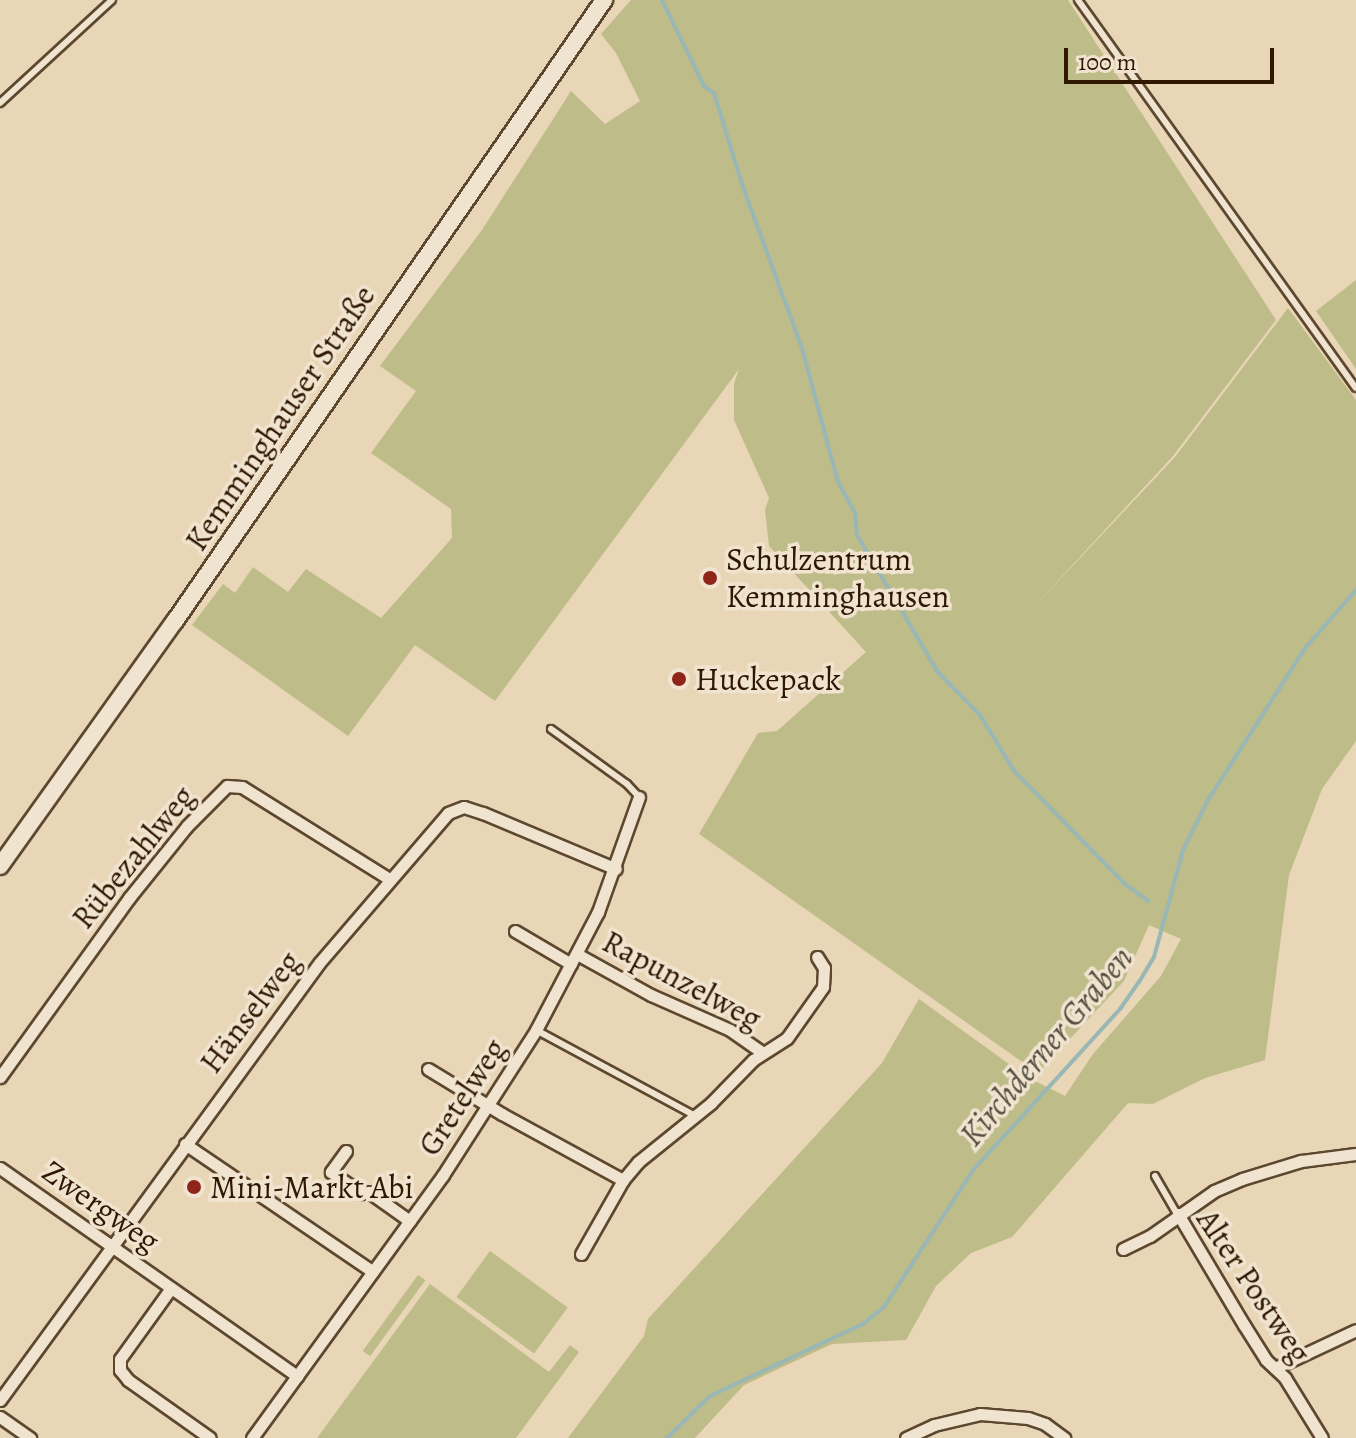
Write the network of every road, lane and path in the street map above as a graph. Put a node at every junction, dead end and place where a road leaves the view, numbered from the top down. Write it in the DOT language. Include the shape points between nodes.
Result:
graph roads {
  1 [pos="112,0"];
  2 [pos="604,0"];
  3 [pos="1078,0"];
  4 [pos="0,103"];
  5 [pos="1356,388"];
  6 [pos="551,729"];
  7 [pos="639,797"];
  8 [pos="0,866"];
  9 [pos="616,869"];
  10 [pos="389,879"];
  11 [pos="515,931"];
  12 [pos="817,957"];
  13 [pos="574,959"];
  14 [pos="536,1030"];
  15 [pos="763,1053"];
  16 [pos="428,1069"];
  17 [pos="0,1077"];
  18 [pos="489,1107"];
  19 [pos="696,1116"];
  20 [pos="185,1144"];
  21 [pos="346,1151"];
  22 [pos="1356,1154"];
  23 [pos="0,1168"];
  24 [pos="1155,1176"];
  25 [pos="623,1180"];
  26 [pos="1178,1214"];
  27 [pos="410,1221"];
  28 [pos="112,1245"];
  29 [pos="1123,1249"];
  30 [pos="581,1254"];
  31 [pos="373,1272"];
  32 [pos="171,1288"];
  33 [pos="1356,1330"];
  34 [pos="1275,1368"];
  35 [pos="297,1376"];
  36 [pos="0,1400"];
  37 [pos="0,1417"];
  38 [pos="30,1438"];
  39 [pos="210,1438"];
  40 [pos="252,1438"];
  41 [pos="906,1438"];
  42 [pos="1064,1438"];
  43 [pos="1322,1438"];
  1 -- 4 [label="lane"];
  2 -- 8 [label="main road, Kemminghauser Straße"];
  3 -- 5 [label="lane"];
  6 -- 7 [label="lane"];
  7 -- 9 [label="street, Gretelweg"];
  9 -- 10 [label="street, Hänselweg" via="464,807 448,813"];
  9 -- 13 [label="street, Gretelweg"];
  10 -- 17 [label="street, Rübezahlweg" via="242,787 227,786 129,898"];
  10 -- 20 [label="street, Hänselweg"];
  11 -- 13 [label="street, Rapunzelweg"];
  12 -- 15 [label="street" via="826,978 823,987 787,1038"];
  13 -- 14 [label="street, Gretelweg"];
  13 -- 15 [label="street, Rapunzelweg" via="730,1030"];
  14 -- 18 [label="street, Gretelweg"];
  14 -- 19 [label="lane"];
  15 -- 19 [label="street"];
  16 -- 18 [label="street"];
  18 -- 25 [label="street"];
  18 -- 27 [label="street, Gretelweg"];
  19 -- 25 [label="street"];
  20 -- 28 [label="street, Hänselweg"];
  20 -- 31 [label="street"];
  21 -- 27 [label="street" via="331,1172"];
  22 -- 26 [label="street" via="1271,1169 1214,1191"];
  23 -- 28 [label="street, Zwergweg"];
  24 -- 26 [label="lane"];
  25 -- 30 [label="street"];
  26 -- 29 [label="street, Alter Postweg"];
  26 -- 34 [label="street, Alter Postweg"];
  27 -- 31 [label="street, Gretelweg"];
  28 -- 32 [label="street, Zwergweg"];
  28 -- 36 [label="street, Hänselweg"];
  31 -- 35 [label="street, Gretelweg"];
  32 -- 35 [label="street, Zwergweg"];
  32 -- 39 [label="street, Zwergweg" via="120,1359 120,1370"];
  33 -- 34 [label="street"];
  34 -- 43 [label="street, Alter Postweg"];
  35 -- 40 [label="street, Gretelweg"];
  37 -- 38 [label="street"];
  41 -- 42 [label="street" via="980,1414 1028,1418"];
}
